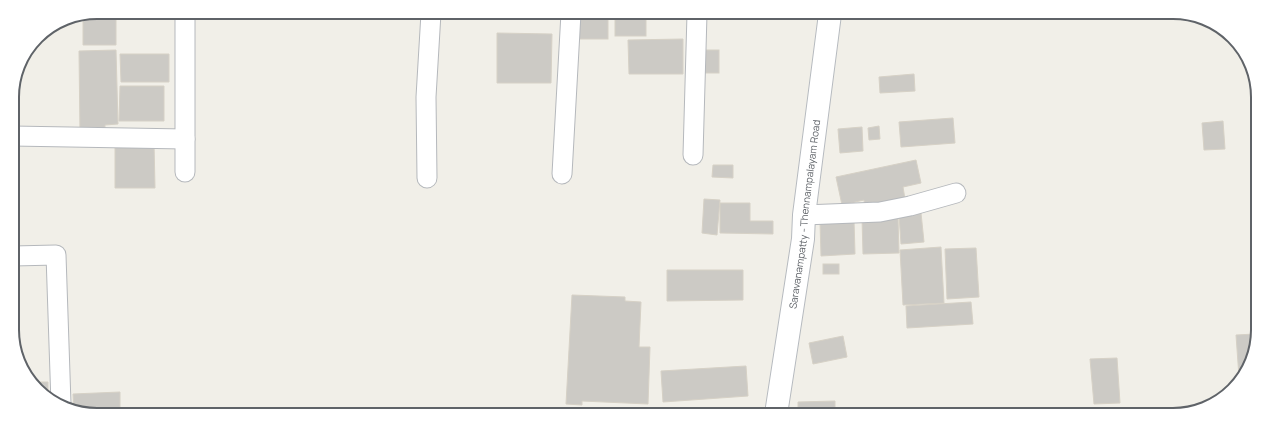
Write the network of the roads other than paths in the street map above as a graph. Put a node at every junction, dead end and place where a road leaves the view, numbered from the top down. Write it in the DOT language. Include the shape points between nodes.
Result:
graph roads {
  1 [pos="185,19"];
  2 [pos="431,19"];
  3 [pos="571,19"];
  4 [pos="697,19"];
  5 [pos="829,19"];
  6 [pos="19,136"];
  7 [pos="185,139"];
  8 [pos="693,155"];
  9 [pos="185,172"];
  10 [pos="562,174"];
  11 [pos="427,178"];
  12 [pos="956,193"];
  13 [pos="804,215"];
  14 [pos="19,256"];
  15 [pos="61,399"];
  16 [pos="777,408"];
  1 -- 7 [label="street"];
  2 -- 11 [label="street" via="426,97"];
  3 -- 10 [label="street"];
  4 -- 8 [label="street"];
  5 -- 13 [label="main road, Saravanampatty - Thennampalayam Road"];
  6 -- 7 [label="street"];
  7 -- 9 [label="street"];
  12 -- 13 [label="street" via="880,212"];
  13 -- 16 [label="main road, Saravanampatty - Thennampalayam Road" via="803,239"];
  14 -- 15 [label="street" via="56,255"];
}
